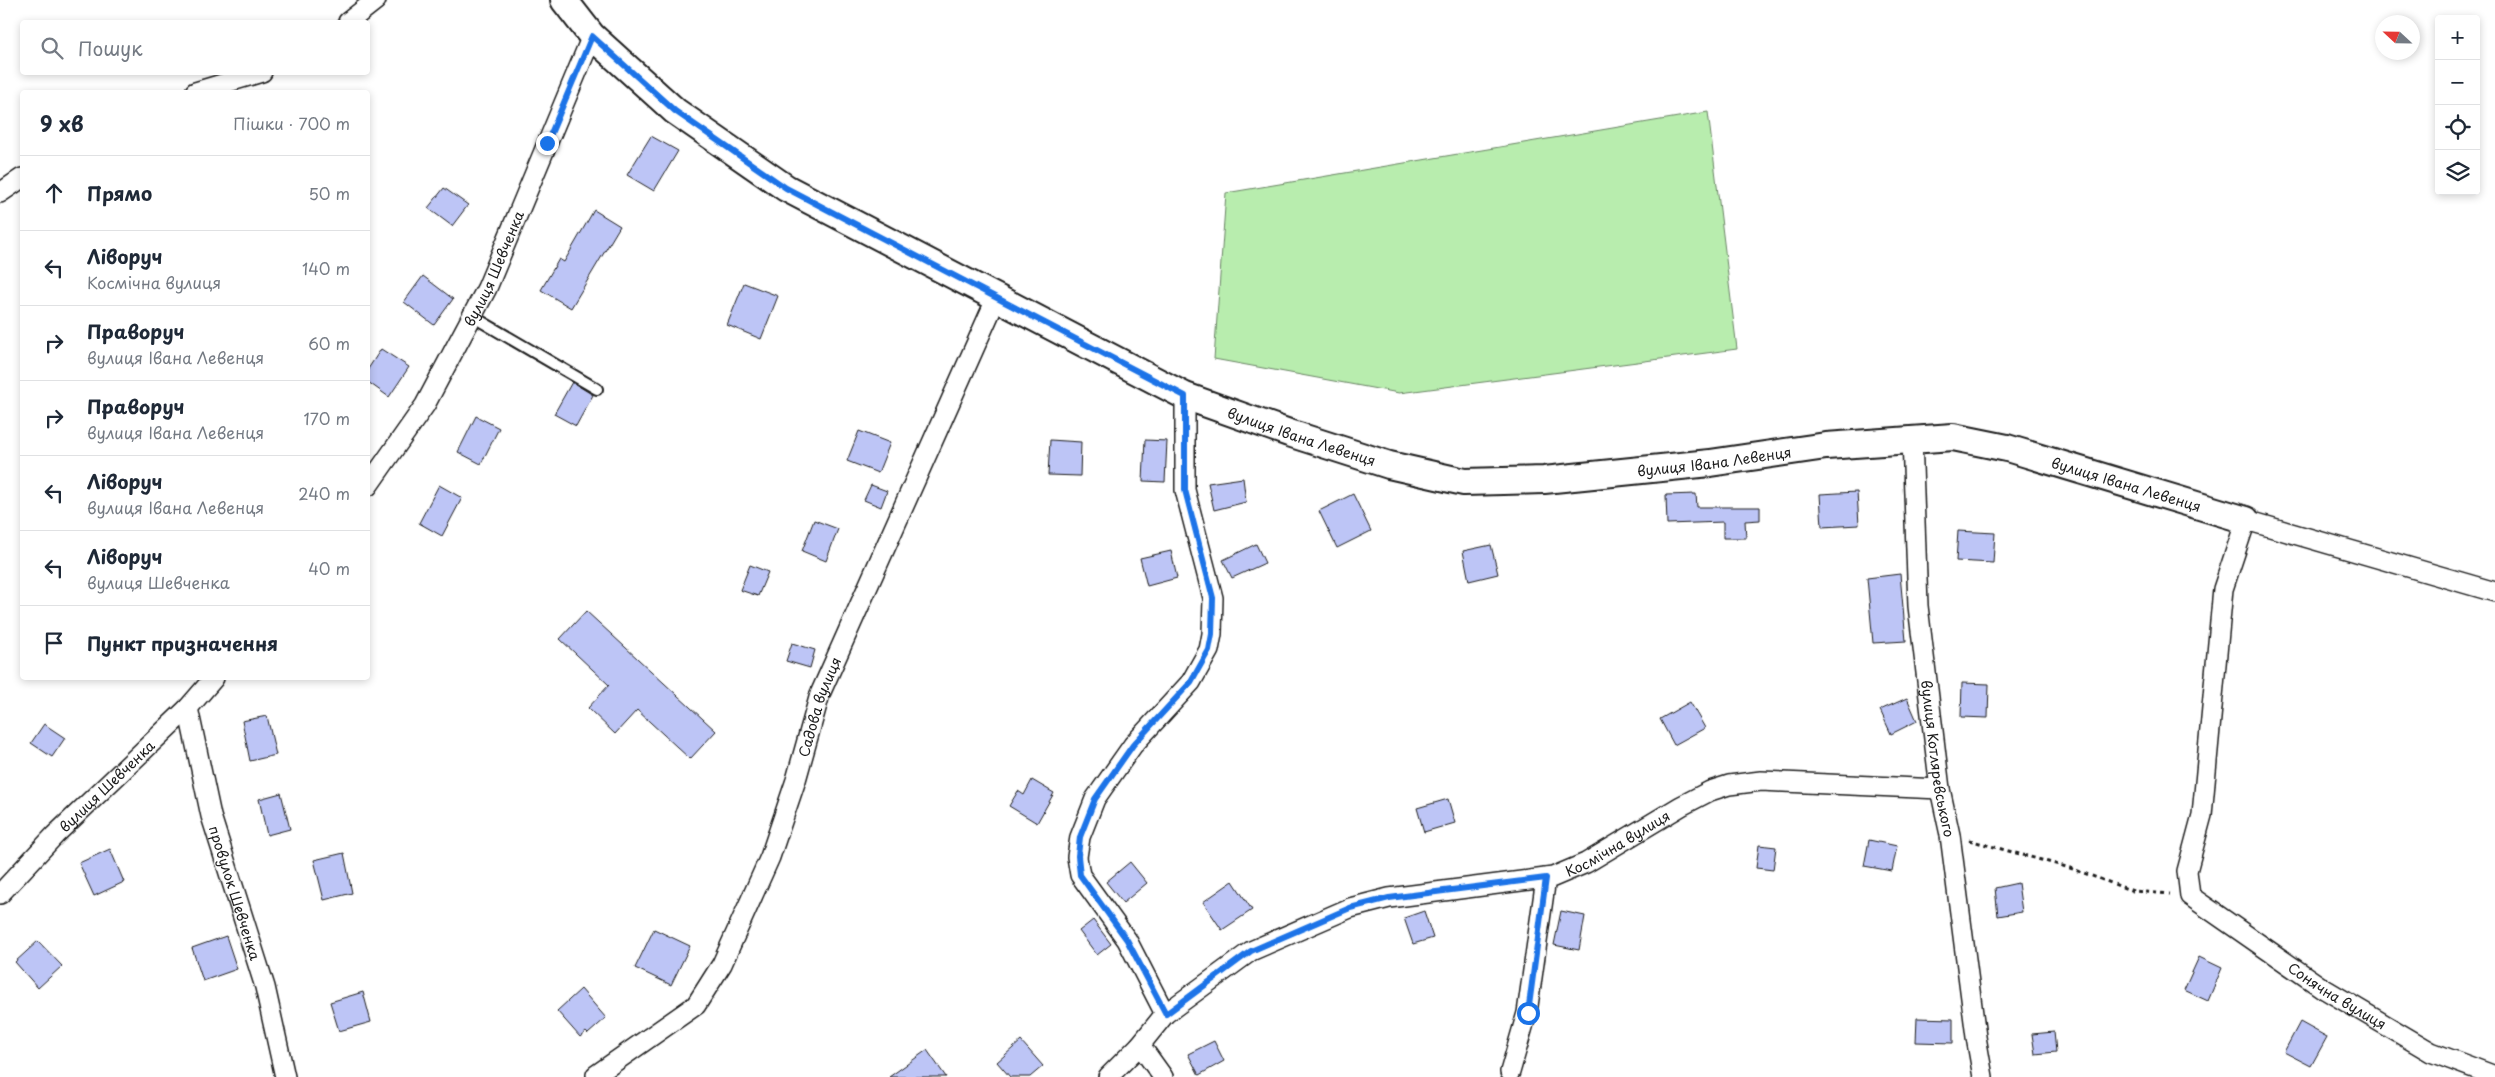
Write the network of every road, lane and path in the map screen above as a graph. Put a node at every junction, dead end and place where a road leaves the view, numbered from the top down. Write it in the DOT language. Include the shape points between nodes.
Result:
graph roads {
  1 [pos="376,0"];
  2 [pos="564,0"];
  3 [pos="351,20"];
  4 [pos="592,36"];
  5 [pos="252,75"];
  6 [pos="202,90"];
  7 [pos="20,179"];
  8 [pos="0,193"];
  9 [pos="997,297"];
  10 [pos="472,316"];
  11 [pos="597,389"];
  12 [pos="1185,396"];
  13 [pos="1912,438"];
  14 [pos="370,483"];
  15 [pos="2246,520"];
  16 [pos="2495,592"];
  17 [pos="212,680"];
  18 [pos="188,708"];
  19 [pos="1940,789"];
  20 [pos="1950,835"];
  21 [pos="1546,878"];
  22 [pos="0,894"];
  23 [pos="2190,896"];
  24 [pos="1166,1014"];
  25 [pos="1140,1045"];
  26 [pos="1510,1072"];
  27 [pos="596,1075"];
  28 [pos="2495,1076"];
  29 [pos="285,1077"];
  30 [pos="1108,1077"];
  31 [pos="1162,1077"];
  32 [pos="1983,1077"];
  1 -- 3 [label="street"];
  2 -- 4 [label="street, вулиця Івана Левенця"];
  4 -- 9 [label="street, вулиця Івана Левенця" via="675,111 786,188"];
  4 -- 10 [label="street, вулиця Шевченка" via="487,288"];
  5 -- 6 [label="street"];
  7 -- 8 [label="street"];
  9 -- 12 [label="street, вулиця Івана Левенця"];
  9 -- 27 [label="street, Садова вулиця" via="820,694 770,857 722,964 696,1005"];
  10 -- 11 [label="lane"];
  10 -- 14 [label="street, вулиця Шевченка" via="425,405"];
  12 -- 13 [label="street, вулиця Івана Левенця" via="1389,464 1464,482 1544,480"];
  12 -- 24 [label="street" via="1185,490 1213,598 1209,650 1191,682 1133,745 1095,799 1080,837 1078,856 1080,875 1127,940"];
  13 -- 15 [label="street, вулиця Івана Левенця" via="1953,437 2007,448"];
  13 -- 19 [label="street, вулиця Котляревського" via="1918,606"];
  15 -- 16 [label="street"];
  15 -- 23 [label="street" via="2223,590 2202,815 2186,870"];
  17 -- 18 [label="street, вулиця Шевченка"];
  18 -- 22 [label="street, вулиця Шевченка" via="55,835"];
  18 -- 29 [label="street, провулок Шевченка" via="211,816 265,987"];
  19 -- 20 [label="street, вулиця Котляревського"];
  19 -- 21 [label="street, Космічна вулиця" via="1761,781 1729,785 1681,806 1586,863"];
  20 -- 23 [label="path" via="2070,868 2133,890"];
  20 -- 32 [label="street, вулиця Котляревського"];
  21 -- 24 [label="street, Космічна вулиця" via="1389,898 1350,908 1251,951"];
  21 -- 26 [label="street" via="1528,1013"];
  23 -- 28 [label="street, Сонячна вулиця" via="2321,987 2431,1052"];
  24 -- 25 [label="street, Космічна вулиця"];
  25 -- 30 [label="street, Космічна вулиця"];
  25 -- 31 [label="street"];
}
